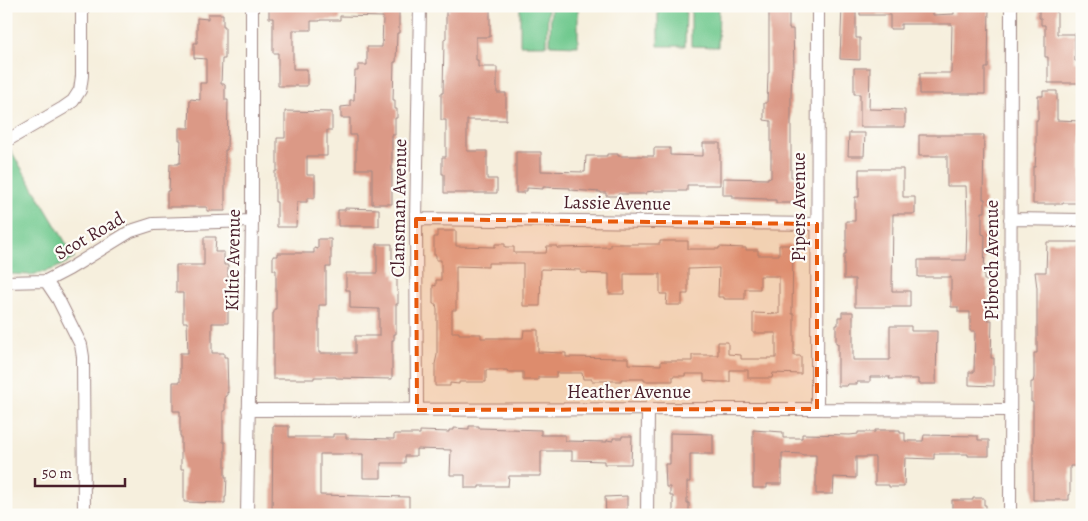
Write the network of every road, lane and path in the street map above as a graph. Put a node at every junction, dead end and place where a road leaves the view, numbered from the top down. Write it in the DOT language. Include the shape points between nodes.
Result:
graph roads {
  1 [pos="82,6"];
  2 [pos="252,6"];
  3 [pos="420,6"];
  4 [pos="818,6"];
  5 [pos="1011,6"];
  6 [pos="6,141"];
  7 [pos="416,218"];
  8 [pos="1010,220"];
  9 [pos="1082,220"];
  10 [pos="252,221"];
  11 [pos="817,224"];
  12 [pos="46,281"];
  13 [pos="6,282"];
  14 [pos="816,409"];
  15 [pos="248,410"];
  16 [pos="417,410"];
  17 [pos="648,410"];
  18 [pos="1009,410"];
  19 [pos="84,515"];
  20 [pos="247,515"];
  21 [pos="647,515"];
  22 [pos="1010,515"];
  1 -- 6 [label="street" via="80,90 63,108"];
  2 -- 10 [label="street, Kiltie Avenue"];
  3 -- 7 [label="street, Clansman Avenue"];
  4 -- 11 [label="street, Pipers Avenue"];
  5 -- 8 [label="street, Pibroch Avenue"];
  7 -- 11 [label="street, Lassie Avenue"];
  7 -- 16 [label="street, Clansman Avenue"];
  8 -- 9 [label="street"];
  8 -- 18 [label="street, Pibroch Avenue"];
  10 -- 12 [label="street, Scot Road" via="153,224 131,231"];
  10 -- 15 [label="street, Kiltie Avenue"];
  11 -- 14 [label="street, Pipers Avenue"];
  12 -- 13 [label="street, Scot Road"];
  12 -- 19 [label="street" via="81,345 83,357"];
  14 -- 17 [label="street, Heather Avenue"];
  14 -- 18 [label="street, Heather Avenue"];
  15 -- 16 [label="street, Heather Avenue"];
  15 -- 20 [label="street, Kiltie Avenue"];
  16 -- 17 [label="street, Heather Avenue"];
  17 -- 21 [label="street"];
  18 -- 22 [label="street, Pibroch Avenue"];
}
